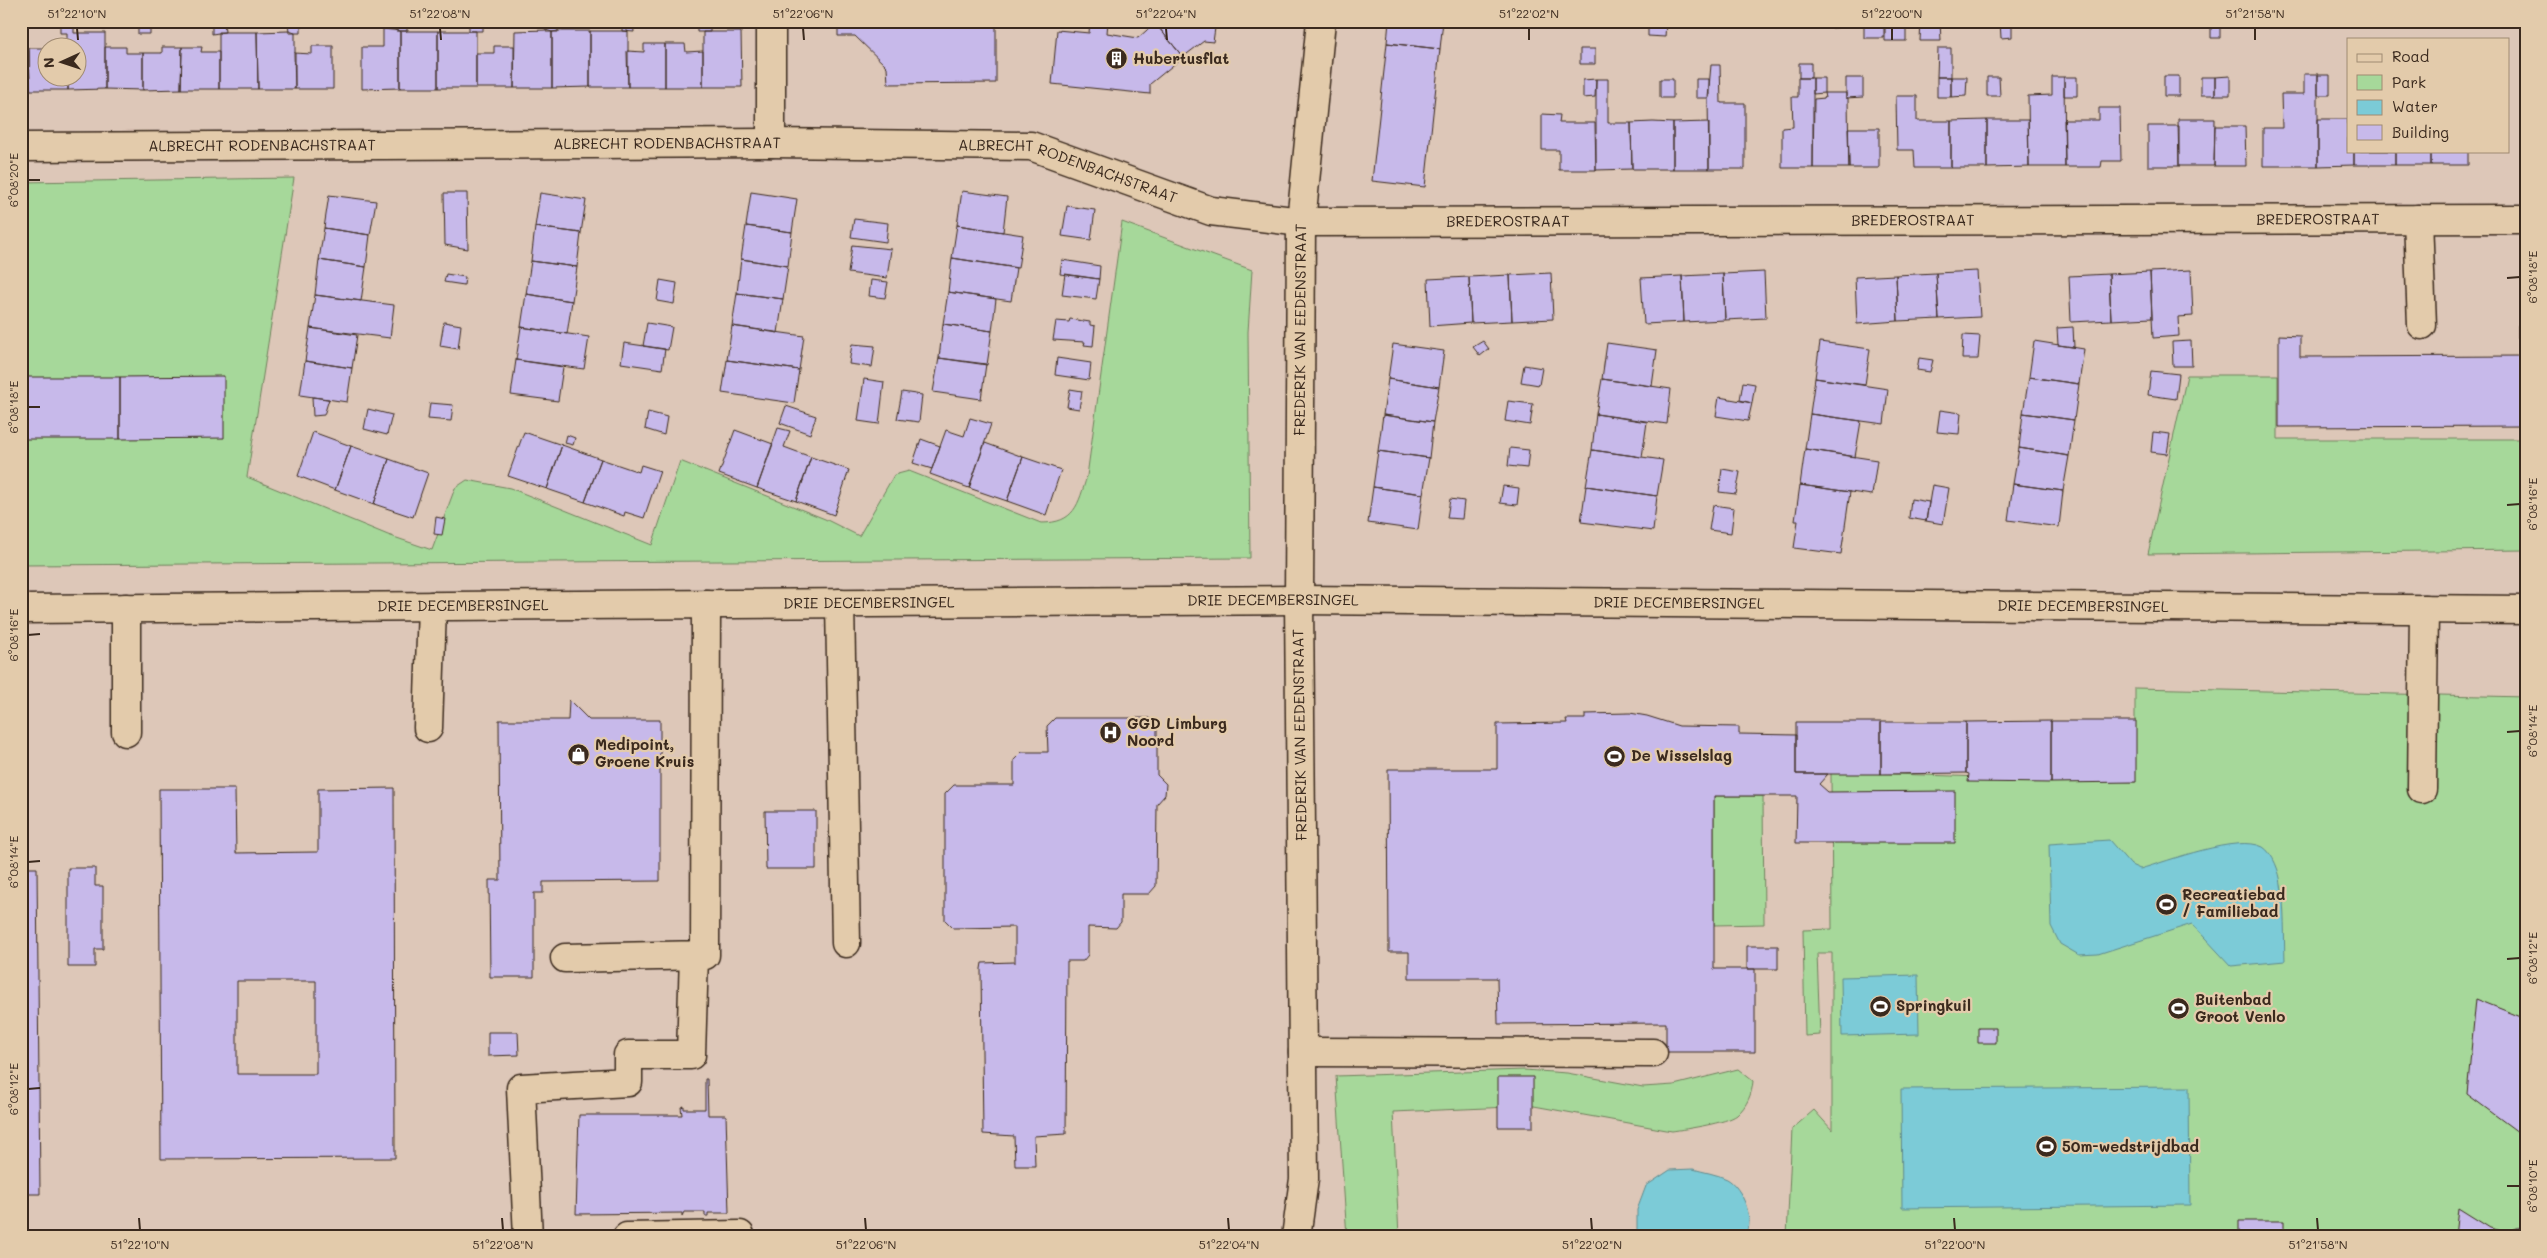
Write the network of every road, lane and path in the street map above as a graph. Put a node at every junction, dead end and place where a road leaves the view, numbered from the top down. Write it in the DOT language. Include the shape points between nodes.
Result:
graph roads {
  1 [pos="771,21"];
  2 [pos="1320,21"];
  3 [pos="771,143"];
  4 [pos="21,147"];
  5 [pos="2418,219"];
  6 [pos="2526,219"];
  7 [pos="1301,222"];
  8 [pos="2422,325"];
  9 [pos="1299,600"];
  10 [pos="840,603"];
  11 [pos="706,604"];
  12 [pos="432,606"];
  13 [pos="126,608"];
  14 [pos="21,609"];
  15 [pos="2424,609"];
  16 [pos="2526,610"];
  17 [pos="428,728"];
  18 [pos="126,732"];
  19 [pos="2422,789"];
  20 [pos="846,943"];
  21 [pos="694,956"];
  22 [pos="565,958"];
  23 [pos="1303,1052"];
  24 [pos="1653,1053"];
  25 [pos="1304,1179"];
  26 [pos="740,1235"];
  27 [pos="528,1237"];
  28 [pos="627,1237"];
  29 [pos="1296,1237"];
  30 [pos="1315,1237"];
  1 -- 3 [label="street"];
  2 -- 7 [label="street, FREDERIK VAN EEDENSTRAAT"];
  3 -- 4 [label="street, ALBRECHT RODENBACHSTRAAT"];
  3 -- 7 [label="street, ALBRECHT RODENBACHSTRAAT" via="1031,146 1211,212"];
  5 -- 6 [label="street, BREDEROSTRAAT"];
  5 -- 7 [label="street, BREDEROSTRAAT"];
  5 -- 8 [label="street"];
  7 -- 9 [label="street, FREDERIK VAN EEDENSTRAAT"];
  9 -- 10 [label="street, DRIE DECEMBERSINGEL"];
  9 -- 15 [label="street, DRIE DECEMBERSINGEL"];
  9 -- 23 [label="street, FREDERIK VAN EEDENSTRAAT"];
  10 -- 11 [label="street, DRIE DECEMBERSINGEL"];
  10 -- 20 [label="street"];
  11 -- 12 [label="street, DRIE DECEMBERSINGEL"];
  11 -- 21 [label="street" via="705,955"];
  12 -- 13 [label="street, DRIE DECEMBERSINGEL"];
  12 -- 17 [label="street"];
  13 -- 14 [label="street, DRIE DECEMBERSINGEL"];
  13 -- 18 [label="street"];
  15 -- 16 [label="street, DRIE DECEMBERSINGEL"];
  15 -- 19 [label="street"];
  21 -- 22 [label="street"];
  21 -- 27 [label="street" via="691,1055 628,1055 628,1082 521,1088"];
  23 -- 24 [label="street"];
  23 -- 25 [label="street, FREDERIK VAN EEDENSTRAAT"];
  25 -- 29 [label="street, FREDERIK VAN EEDENSTRAAT"];
  25 -- 30 [label="street, FREDERIK VAN EEDENSTRAAT"];
  26 -- 28 [label="street"];
}
